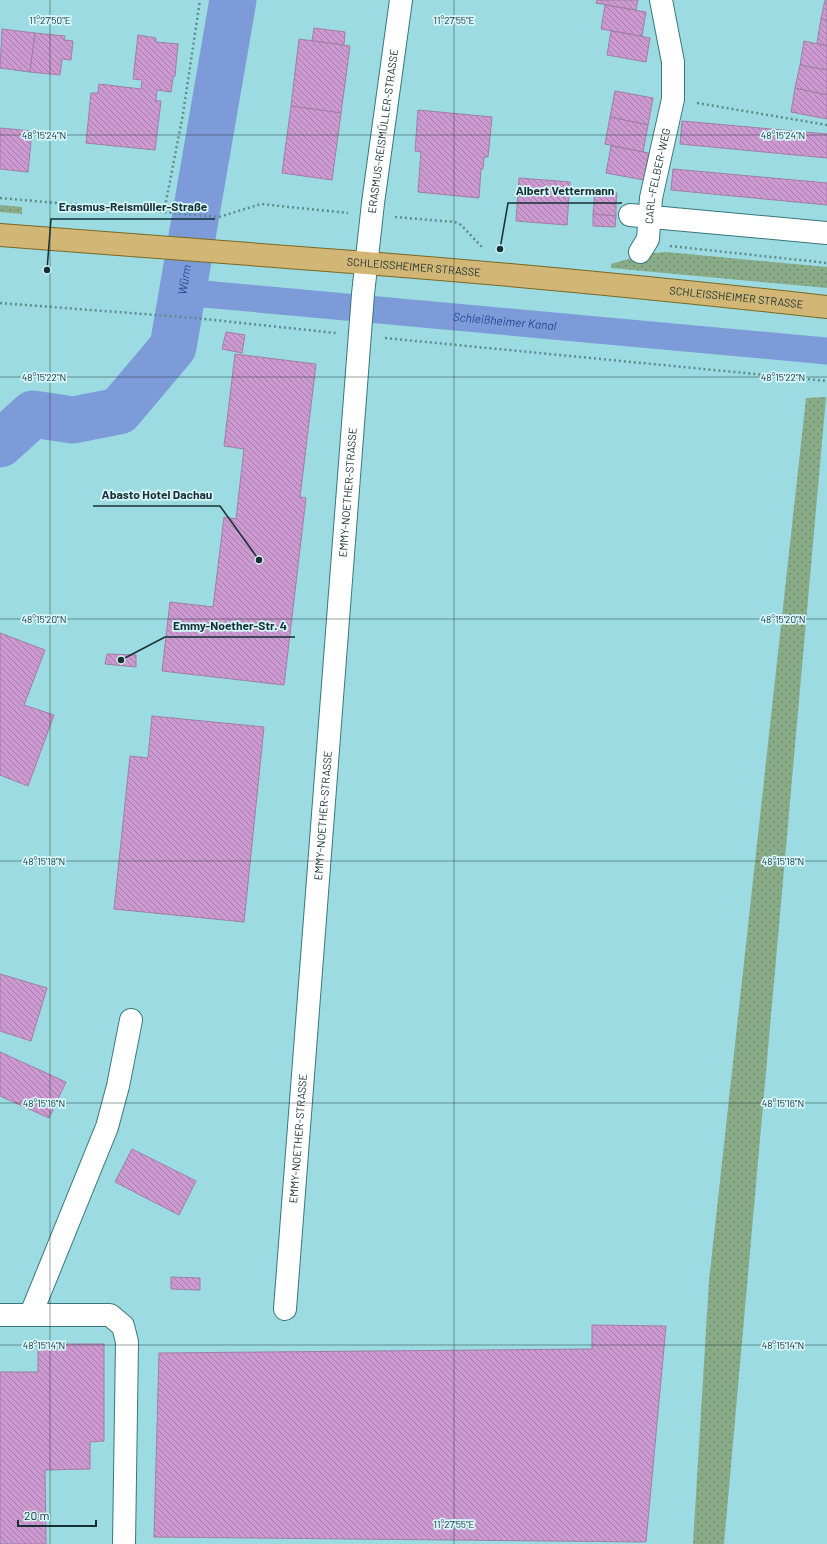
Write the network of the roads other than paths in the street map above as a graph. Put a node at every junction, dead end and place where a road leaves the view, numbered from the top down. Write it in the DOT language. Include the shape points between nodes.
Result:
graph roads {
  1 [pos="401,0"];
  2 [pos="661,0"];
  3 [pos="639,216"];
  4 [pos="827,233"];
  5 [pos="0,234"];
  6 [pos="640,252"];
  7 [pos="366,263"];
  8 [pos="827,307"];
  9 [pos="131,1020"];
  10 [pos="285,1309"];
  11 [pos="31,1314"];
  12 [pos="0,1315"];
  13 [pos="124,1544"];
  1 -- 7 [label="street, ERASMUS-REISMÜLLER-STRASSE"];
  2 -- 3 [label="street, CARL-FELBER-WEG" via="673,62 673,99 651,198"];
  3 -- 4 [label="street"];
  3 -- 6 [label="street, CARL-FELBER-WEG" via="648,239"];
  5 -- 7 [label="main road, SCHLEISSHEIMER STRASSE"];
  7 -- 8 [label="main road, SCHLEISSHEIMER STRASSE" via="637,286"];
  7 -- 10 [label="street, EMMY-NOETHER-STRASSE"];
  9 -- 11 [label="street" via="118,1086 106,1127"];
  11 -- 12 [label="street"];
  11 -- 13 [label="street" via="110,1315 123,1326 127,1342"];
}
